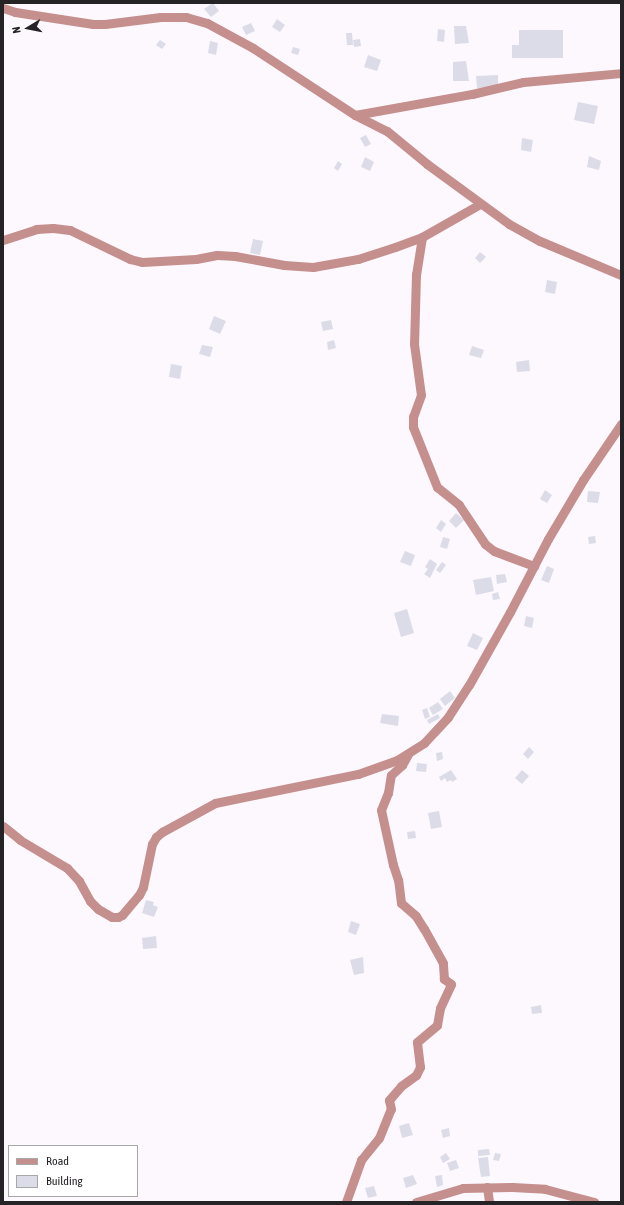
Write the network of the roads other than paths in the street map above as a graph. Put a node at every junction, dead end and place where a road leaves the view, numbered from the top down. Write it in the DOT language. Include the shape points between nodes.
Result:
graph roads {
  1 [pos="3,8"];
  2 [pos="621,73"];
  3 [pos="355,115"];
  4 [pos="480,204"];
  5 [pos="422,237"];
  6 [pos="3,240"];
  7 [pos="621,275"];
  8 [pos="621,424"];
  9 [pos="534,566"];
  10 [pos="409,752"];
  11 [pos="3,826"];
  12 [pos="487,1187"];
  13 [pos="346,1202"];
  14 [pos="416,1202"];
  15 [pos="489,1202"];
  16 [pos="594,1202"];
  1 -- 3 [label="street" via="92,24 161,17 186,17 207,23 253,48"];
  2 -- 3 [label="street" via="523,82"];
  3 -- 4 [label="street" via="397,138 416,156"];
  4 -- 5 [label="street"];
  4 -- 7 [label="street" via="540,241"];
  5 -- 6 [label="street" via="358,259 313,267 217,255 196,259 142,262 130,259 70,230 53,228 36,229"];
  5 -- 9 [label="street" via="416,274 414,344 422,395 413,417 413,427 437,487 459,505 485,544 494,551"];
  8 -- 9 [label="street" via="583,480"];
  9 -- 10 [label="street" via="448,717 424,743"];
  10 -- 11 [label="street" via="396,760 358,774 215,803 162,832 152,844 139,895 118,917 112,917 98,909 90,901 80,881 67,868 20,840"];
  10 -- 13 [label="street" via="402,765 390,775 388,793 381,810 401,903 416,916 424,928 443,963 444,979 451,984 440,1008 437,1025 417,1042 420,1067 416,1075 401,1086 389,1100 391,1109 379,1138 361,1160"];
  12 -- 14 [label="street" via="463,1188"];
  12 -- 15 [label="street"];
  12 -- 16 [label="street" via="545,1189"];
}
